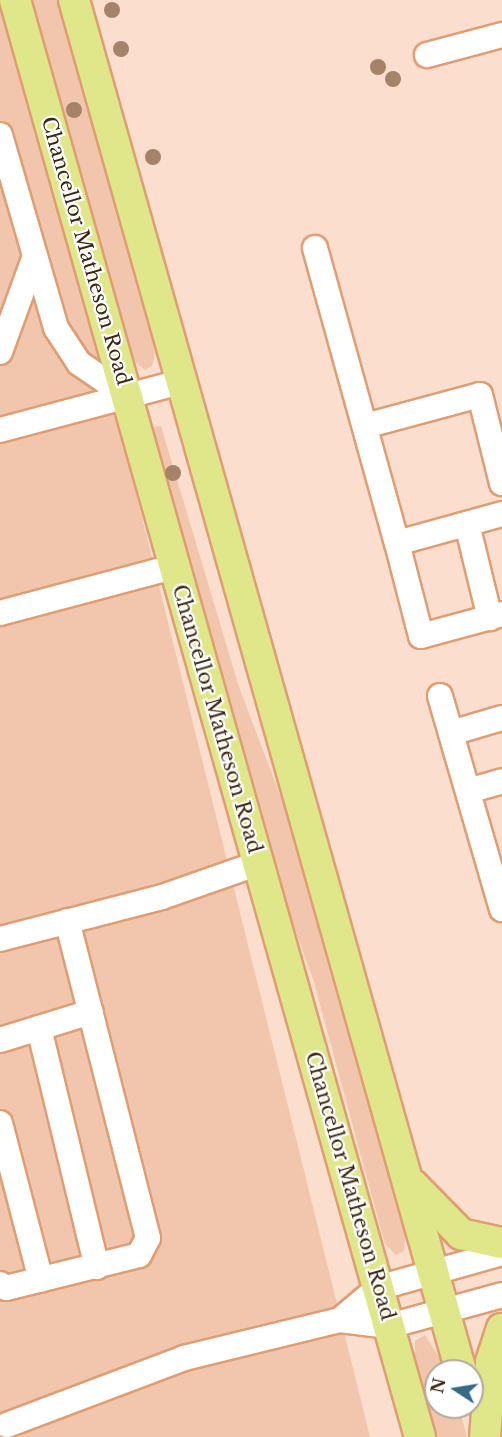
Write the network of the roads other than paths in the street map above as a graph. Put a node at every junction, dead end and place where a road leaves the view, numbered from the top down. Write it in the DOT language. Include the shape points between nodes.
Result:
graph roads {
  1 [pos="15,0"];
  2 [pos="79,9"];
  3 [pos="502,35"];
  4 [pos="427,55"];
  5 [pos="0,135"];
  6 [pos="315,248"];
  7 [pos="35,256"];
  8 [pos="0,352"];
  9 [pos="181,382"];
  10 [pos="127,396"];
  11 [pos="365,426"];
  12 [pos="0,430"];
  13 [pos="502,483"];
  14 [pos="502,514"];
  15 [pos="467,524"];
  16 [pos="397,543"];
  17 [pos="173,567"];
  18 [pos="0,613"];
  19 [pos="496,616"];
  20 [pos="440,696"];
  21 [pos="502,718"];
  22 [pos="451,734"];
  23 [pos="502,781"];
  24 [pos="468,791"];
  25 [pos="258,863"];
  26 [pos="500,893"];
  27 [pos="67,921"];
  28 [pos="0,939"];
  29 [pos="91,1012"];
  30 [pos="39,1028"];
  31 [pos="0,1040"];
  32 [pos="0,1123"];
  33 [pos="403,1173"];
  34 [pos="502,1244"];
  35 [pos="502,1253"];
  36 [pos="97,1267"];
  37 [pos="433,1273"];
  38 [pos="41,1280"];
  39 [pos="0,1284"];
  40 [pos="378,1288"];
  41 [pos="502,1295"];
  42 [pos="444,1311"];
  43 [pos="340,1320"];
  44 [pos="389,1326"];
  45 [pos="502,1329"];
  46 [pos="458,1359"];
  47 [pos="475,1419"];
  48 [pos="7,1425"];
  49 [pos="420,1437"];
  50 [pos="480,1437"];
  51 [pos="485,1437"];
  1 -- 10 [label="main road, Chancellor Matheson Road"];
  2 -- 9 [label="main road"];
  3 -- 4 [label="street"];
  5 -- 7 [label="street"];
  6 -- 11 [label="street"];
  7 -- 8 [label="street"];
  7 -- 10 [label="street" via="61,336 79,363"];
  9 -- 10 [label="street"];
  9 -- 33 [label="main road"];
  10 -- 12 [label="street"];
  10 -- 17 [label="main road, Chancellor Matheson Road"];
  11 -- 13 [label="street" via="480,395"];
  11 -- 16 [label="street"];
  14 -- 15 [label="street"];
  15 -- 16 [label="street"];
  15 -- 19 [label="street"];
  16 -- 19 [label="street" via="421,636"];
  17 -- 18 [label="street"];
  17 -- 25 [label="main road, Chancellor Matheson Road"];
  20 -- 22 [label="street"];
  21 -- 22 [label="street"];
  22 -- 24 [label="street"];
  23 -- 24 [label="street"];
  24 -- 26 [label="street"];
  25 -- 27 [label="street"];
  25 -- 40 [label="main road, Chancellor Matheson Road"];
  27 -- 28 [label="street"];
  27 -- 29 [label="street"];
  29 -- 30 [label="street"];
  29 -- 36 [label="street" via="148,1238 139,1255"];
  30 -- 31 [label="street"];
  30 -- 36 [label="street"];
  32 -- 38 [label="street"];
  33 -- 34 [label="main road" via="440,1218 461,1234"];
  33 -- 37 [label="main road"];
  35 -- 37 [label="street"];
  36 -- 38 [label="street"];
  37 -- 40 [label="street"];
  37 -- 42 [label="main road"];
  38 -- 39 [label="street"];
  40 -- 43 [label="street"];
  40 -- 44 [label="main road, Chancellor Matheson Road"];
  41 -- 42 [label="street"];
  42 -- 44 [label="street"];
  42 -- 46 [label="main road"];
  43 -- 44 [label="street"];
  43 -- 48 [label="street" via="184,1358"];
  44 -- 49 [label="main road, Chancellor Matheson Road"];
  45 -- 51 [label="main road" via="490,1362"];
  47 -- 50 [label="main road"];
}
